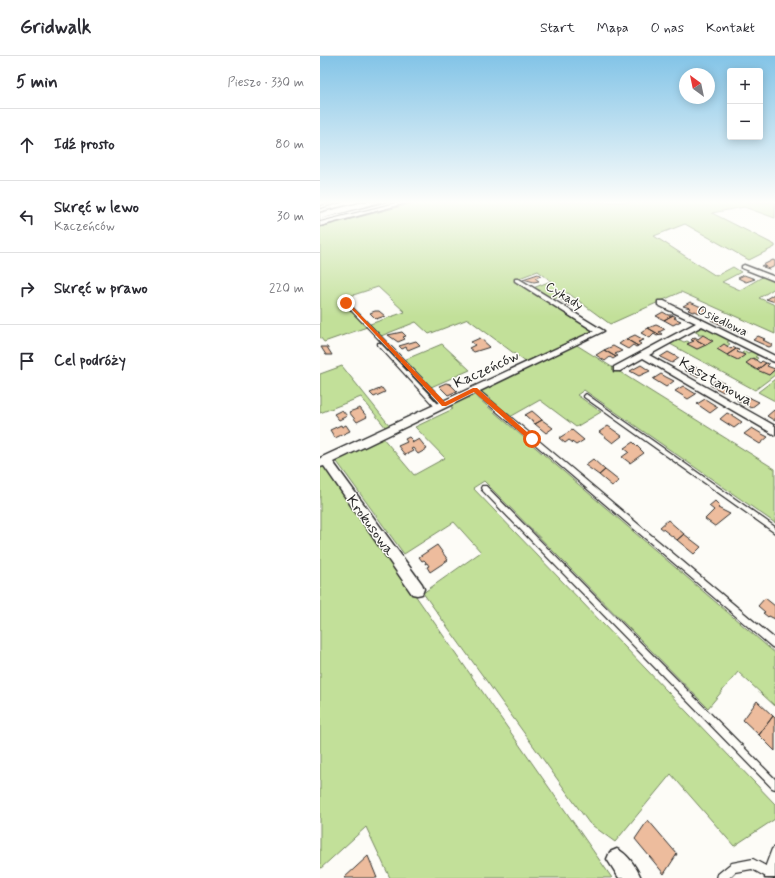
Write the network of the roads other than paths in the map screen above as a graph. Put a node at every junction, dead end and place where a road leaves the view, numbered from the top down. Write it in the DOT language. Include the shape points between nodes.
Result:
graph roads {
  1 [pos="744,267"];
  2 [pos="775,279"];
  3 [pos="517,280"];
  4 [pos="346,303"];
  5 [pos="661,303"];
  6 [pos="702,323"];
  7 [pos="600,332"];
  8 [pos="379,344"];
  9 [pos="643,355"];
  10 [pos="775,360"];
  11 [pos="617,369"];
  12 [pos="475,390"];
  13 [pos="586,396"];
  14 [pos="441,406"];
  15 [pos="775,431"];
  16 [pos="323,462"];
  17 [pos="484,488"];
  18 [pos="775,530"];
  19 [pos="417,590"];
  20 [pos="775,644"];
  21 [pos="775,785"];
  22 [pos="775,852"];
  23 [pos="617,859"];
  24 [pos="775,877"];
  25 [pos="631,878"];
  26 [pos="722,878"];
  1 -- 2 [label="street"];
  3 -- 7 [label="street, Cykady"];
  4 -- 14 [label="lane"];
  5 -- 6 [label="street, Osiedlowa"];
  6 -- 9 [label="street, Kasztanowa"];
  6 -- 10 [label="street, Osiedlowa"];
  7 -- 12 [label="street, Kaczeńców"];
  8 -- 14 [label="lane"];
  9 -- 11 [label="street, Kasztanowa"];
  9 -- 15 [label="street, Kasztanowa"];
  12 -- 14 [label="street, Kaczeńców"];
  12 -- 20 [label="lane"];
  13 -- 18 [label="lane"];
  14 -- 16 [label="street, Kaczeńców"];
  16 -- 19 [label="street, Krokusowa"];
  17 -- 21 [label="lane"];
  22 -- 24 [label="lane" via="771,865"];
  23 -- 25 [label="street"];
  24 -- 26 [label="lane" via="753,864 732,868"];
}
